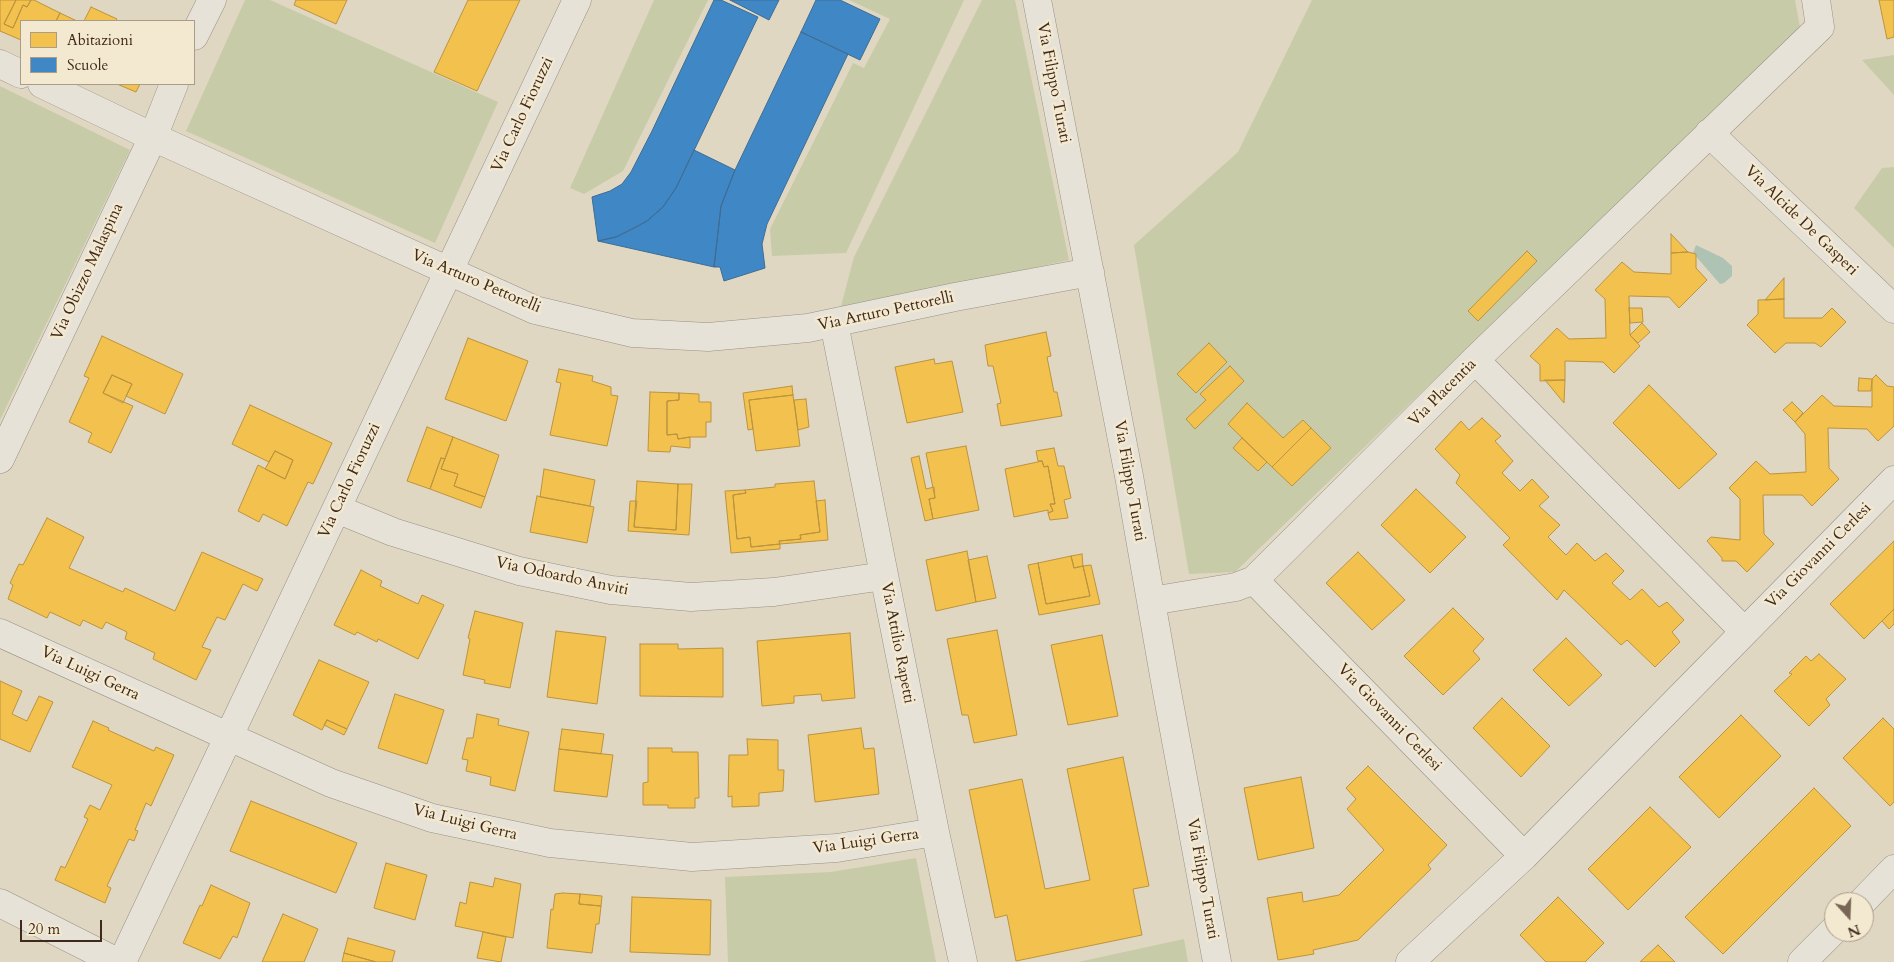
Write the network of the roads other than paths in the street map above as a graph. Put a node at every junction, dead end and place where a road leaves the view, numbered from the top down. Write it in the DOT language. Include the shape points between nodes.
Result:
graph roads {
  1 [pos="212,0"];
  2 [pos="577,0"];
  3 [pos="1037,0"];
  4 [pos="1816,0"];
  5 [pos="195,34"];
  6 [pos="0,64"];
  7 [pos="20,74"];
  8 [pos="44,85"];
  9 [pos="174,85"];
  10 [pos="1708,133"];
  11 [pos="153,136"];
  12 [pos="449,272"];
  13 [pos="1090,272"];
  14 [pos="1894,309"];
  15 [pos="834,323"];
  16 [pos="1475,360"];
  17 [pos="0,459"];
  18 [pos="1894,480"];
  19 [pos="337,509"];
  20 [pos="884,576"];
  21 [pos="1254,580"];
  22 [pos="1151,601"];
  23 [pos="1744,631"];
  24 [pos="0,633"];
  25 [pos="229,738"];
  26 [pos="935,832"];
  27 [pos="1524,856"];
  28 [pos="1894,869"];
  29 [pos="1872,892"];
  30 [pos="0,903"];
  31 [pos="1824,940"];
  32 [pos="117,962"];
  33 [pos="122,962"];
  34 [pos="963,962"];
  35 [pos="1217,962"];
  36 [pos="1410,962"];
  37 [pos="1802,962"];
  1 -- 5 [label="street"];
  2 -- 12 [label="street, Via Carlo Fioruzzi"];
  3 -- 13 [label="street, Via Filippo Turati"];
  4 -- 10 [label="street, Via Placentia" via="1820,26"];
  6 -- 7 [label="street"];
  8 -- 11 [label="street, Via Arturo Pettorelli"];
  9 -- 11 [label="street, Via Obizzo Malaspina"];
  10 -- 14 [label="street, Via Alcide De Gasperi"];
  10 -- 16 [label="street, Via Placentia"];
  11 -- 12 [label="street, Via Arturo Pettorelli"];
  11 -- 17 [label="street, Via Obizzo Malaspina"];
  12 -- 15 [label="street, Via Arturo Pettorelli" via="535,310 632,333 708,336"];
  12 -- 19 [label="street, Via Carlo Fioruzzi"];
  13 -- 15 [label="street, Via Arturo Pettorelli"];
  13 -- 22 [label="street, Via Filippo Turati"];
  15 -- 20 [label="street, Via Attilio Rapetti"];
  16 -- 21 [label="street, Via Placentia"];
  16 -- 23 [label="street"];
  18 -- 23 [label="street, Via Giovanni Cerlesi"];
  19 -- 20 [label="street, Via Odoardo Anviti" via="393,532 519,571 611,590 690,597 774,592"];
  19 -- 25 [label="street, Via Carlo Fioruzzi"];
  20 -- 26 [label="street, Via Attilio Rapetti"];
  21 -- 22 [label="street, Via Placentia" via="1236,587"];
  21 -- 27 [label="street, Via Giovanni Cerlesi"];
  22 -- 35 [label="street, Via Filippo Turati"];
  23 -- 27 [label="street, Via Giovanni Cerlesi"];
  24 -- 25 [label="street, Via Luigi Gerra"];
  25 -- 26 [label="street, Via Luigi Gerra" via="331,783 432,818 550,843 692,857 837,848"];
  25 -- 33 [label="street, Via Carlo Fioruzzi"];
  26 -- 34 [label="street, Via Attilio Rapetti"];
  27 -- 36 [label="street, Via Giovanni Cerlesi"];
  28 -- 29 [label="street"];
  30 -- 32 [label="street"];
  31 -- 37 [label="street"];
}
